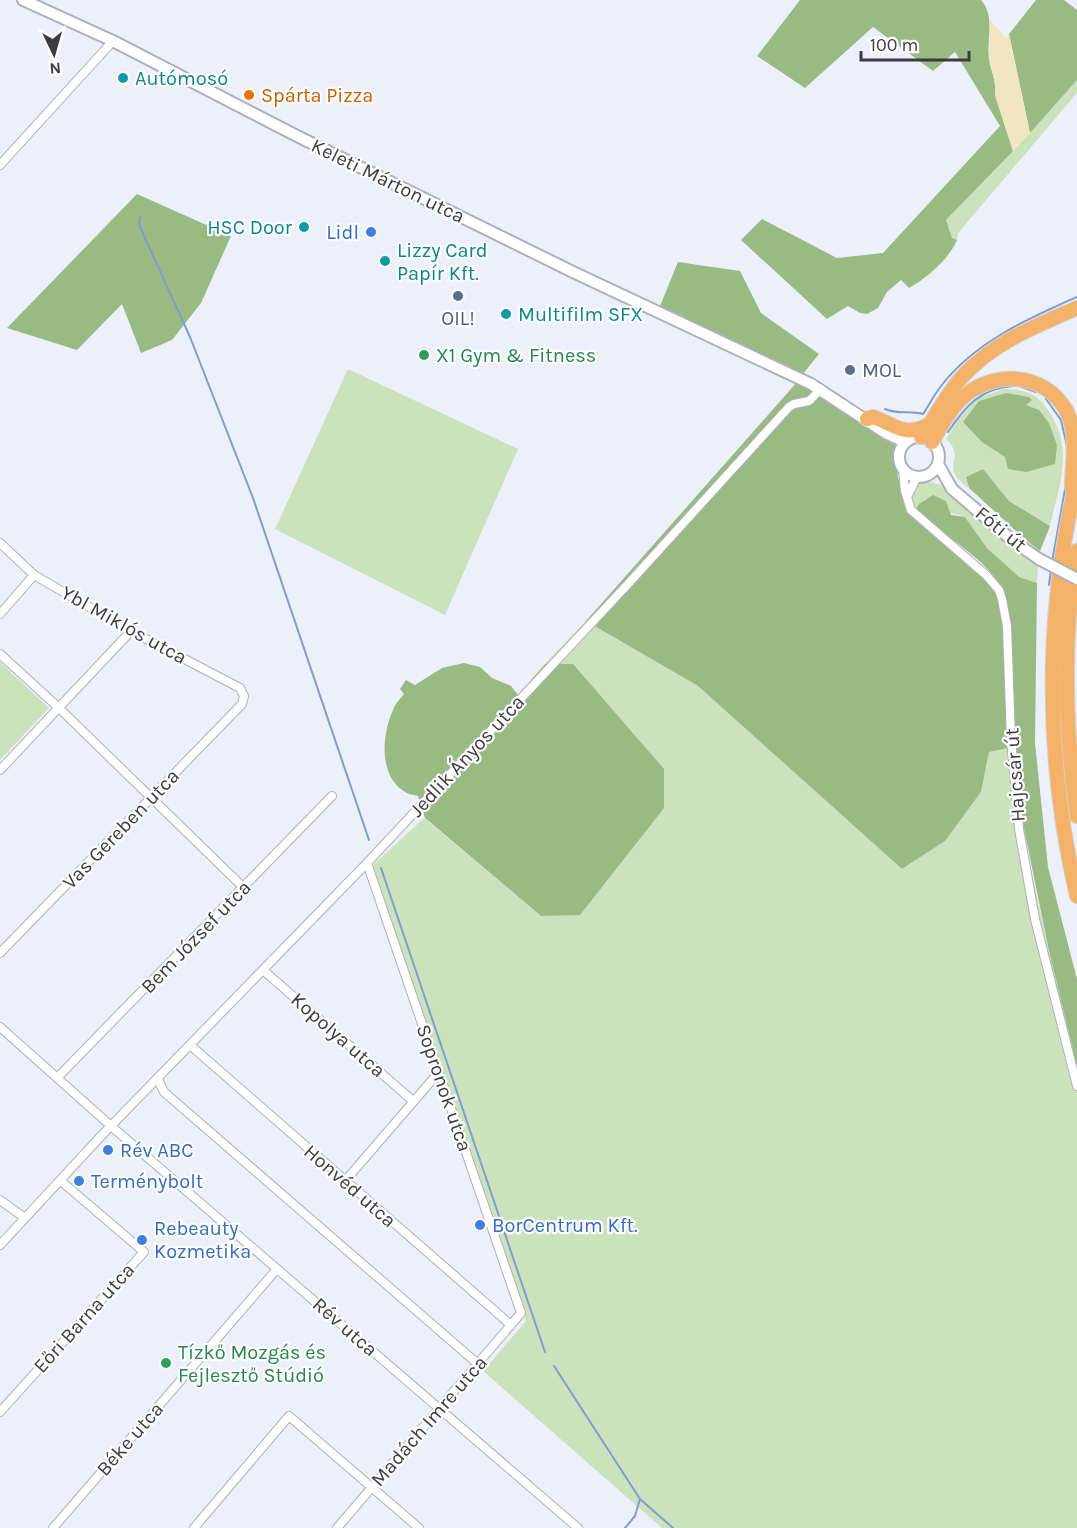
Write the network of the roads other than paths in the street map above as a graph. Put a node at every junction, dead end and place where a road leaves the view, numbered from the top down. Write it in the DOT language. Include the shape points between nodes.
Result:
graph roads {
  1 [pos="23,0"];
  2 [pos="113,41"];
  3 [pos="0,165"];
  4 [pos="1077,308"];
  5 [pos="821,389"];
  6 [pos="867,419"];
  7 [pos="930,424"];
  8 [pos="927,440"];
  9 [pos="903,446"];
  10 [pos="938,464"];
  11 [pos="903,469"];
  12 [pos="921,476"];
  13 [pos="1077,479"];
  14 [pos="952,489"];
  15 [pos="907,499"];
  16 [pos="1072,501"];
  17 [pos="0,543"];
  18 [pos="1077,550"];
  19 [pos="34,575"];
  20 [pos="1077,579"];
  21 [pos="0,614"];
  22 [pos="1069,614"];
  23 [pos="131,631"];
  24 [pos="0,654"];
  25 [pos="1077,677"];
  26 [pos="242,704"];
  27 [pos="59,708"];
  28 [pos="0,770"];
  29 [pos="332,796"];
  30 [pos="152,798"];
  31 [pos="1077,816"];
  32 [pos="367,863"];
  33 [pos="244,888"];
  34 [pos="1077,896"];
  35 [pos="0,953"];
  36 [pos="263,970"];
  37 [pos="0,1027"];
  38 [pos="190,1045"];
  39 [pos="439,1072"];
  40 [pos="58,1077"];
  41 [pos="158,1079"];
  42 [pos="1077,1086"];
  43 [pos="413,1101"];
  44 [pos="111,1126"];
  45 [pos="61,1181"];
  46 [pos="345,1182"];
  47 [pos="0,1200"];
  48 [pos="25,1218"];
  49 [pos="0,1245"];
  50 [pos="277,1269"];
  51 [pos="521,1313"];
  52 [pos="511,1325"];
  53 [pos="478,1364"];
  54 [pos="440,1409"];
  55 [pos="0,1412"];
  56 [pos="372,1488"];
  57 [pos="53,1528"];
  58 [pos="194,1528"];
  59 [pos="337,1528"];
  60 [pos="419,1528"];
  61 [pos="578,1528"];
  1 -- 2 [label="main road, Keleti Márton utca"];
  2 -- 3 [label="street"];
  2 -- 5 [label="main road, Keleti Márton utca" via="562,267"];
  4 -- 7 [label="highway" via="1016,336 986,355 961,378"];
  5 -- 6 [label="main road, Keleti Márton utca"];
  5 -- 32 [label="street, Jedlik Ányos utca" via="809,401 789,408"];
  6 -- 7 [label="highway" via="873,417 907,432"];
  6 -- 9 [label="main road, Keleti Márton utca"];
  7 -- 8 [label="highway"];
  8 -- 9 [label="main road" via="916,437"];
  8 -- 10 [label="main road" via="939,454"];
  8 -- 16 [label="highway" via="975,388 995,379 1029,381 1059,401 1070,419 1074,456"];
  9 -- 11 [label="main road" via="899,457"];
  10 -- 12 [label="main road" via="930,474"];
  10 -- 14 [label="main road, Fóti út"];
  11 -- 12 [label="main road"];
  11 -- 15 [label="street, Hajcsár út"];
  12 -- 14 [label="main road"];
  12 -- 15 [label="street"];
  13 -- 16 [label="highway"];
  14 -- 20 [label="main road, Fóti út, bridge" via="1011,540"];
  15 -- 42 [label="street, Hajcsár út" via="914,514 986,574 1002,599 1018,829 1035,919"];
  16 -- 34 [label="highway" via="1054,620 1052,691 1063,823"];
  17 -- 19 [label="street, Ybl Miklós utca"];
  18 -- 22 [label="highway"];
  19 -- 21 [label="street"];
  19 -- 23 [label="street, Ybl Miklós utca"];
  22 -- 25 [label="highway"];
  22 -- 31 [label="highway" via="1066,679"];
  23 -- 26 [label="street, Ybl Miklós utca" via="240,688"];
  23 -- 27 [label="street"];
  24 -- 27 [label="street"];
  26 -- 30 [label="street, Vas Gereben utca"];
  27 -- 28 [label="street"];
  27 -- 30 [label="street"];
  29 -- 33 [label="street, Bem József utca"];
  30 -- 33 [label="street"];
  30 -- 35 [label="street, Vas Gereben utca"];
  32 -- 36 [label="street, Jedlik Ányos utca"];
  32 -- 39 [label="street, Sopronok utca"];
  33 -- 40 [label="street, Bem József utca"];
  36 -- 38 [label="street, Jedlik Ányos utca"];
  36 -- 43 [label="street, Kopolya utca"];
  37 -- 40 [label="street, Rév utca"];
  38 -- 41 [label="street, Jedlik Ányos utca"];
  38 -- 46 [label="street, Honvéd utca"];
  39 -- 43 [label="street"];
  39 -- 51 [label="street, Sopronok utca"];
  40 -- 44 [label="street, Rév utca"];
  41 -- 44 [label="street, Jedlik Ányos utca"];
  41 -- 53 [label="street" via="164,1092"];
  43 -- 46 [label="street"];
  44 -- 45 [label="street, Jedlik Ányos utca"];
  44 -- 50 [label="street, Rév utca"];
  45 -- 48 [label="street, Jedlik Ányos utca"];
  45 -- 55 [label="street, Eőri Barna utca" via="144,1252"];
  46 -- 52 [label="street, Honvéd utca"];
  47 -- 48 [label="street"];
  48 -- 49 [label="street, Jedlik Ányos utca"];
  50 -- 54 [label="street, Rév utca"];
  50 -- 57 [label="street, Béke utca"];
  51 -- 52 [label="street, Madách Imre utca"];
  52 -- 53 [label="street, Madách Imre utca"];
  53 -- 54 [label="street, Madách Imre utca"];
  54 -- 56 [label="street, Madách Imre utca"];
  54 -- 61 [label="street, Rév utca"];
  56 -- 58 [label="street" via="289,1416"];
  56 -- 59 [label="street, Madách Imre utca"];
  56 -- 60 [label="street"];
}
